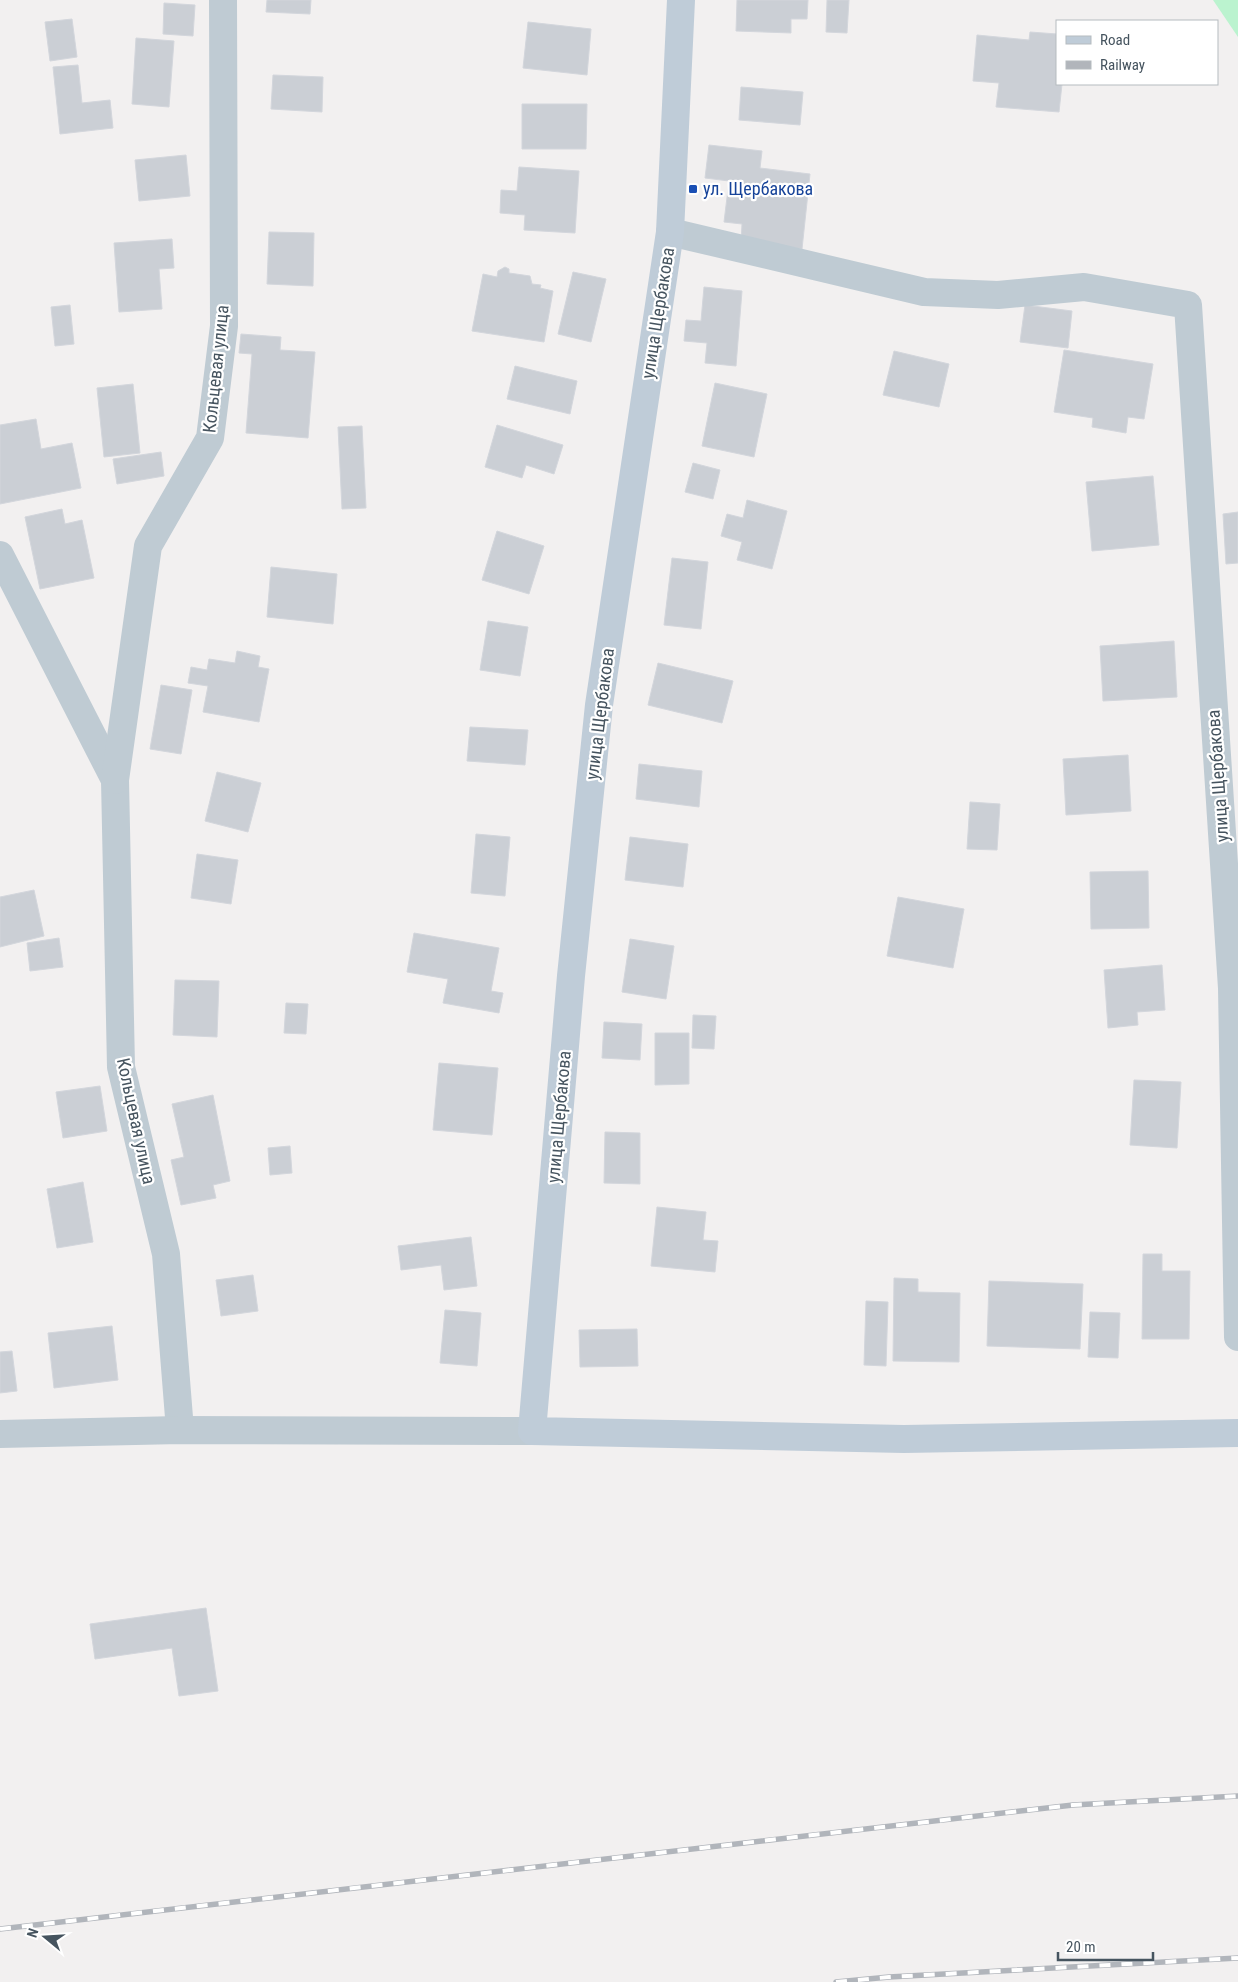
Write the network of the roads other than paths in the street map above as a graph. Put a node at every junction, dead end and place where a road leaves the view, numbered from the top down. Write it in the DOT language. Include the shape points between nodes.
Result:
graph roads {
  1 [pos="223,0"];
  2 [pos="681,0"];
  3 [pos="670,232"];
  4 [pos="0,555"];
  5 [pos="115,780"];
  6 [pos="1238,1337"];
  7 [pos="180,1430"];
  8 [pos="532,1431"];
  9 [pos="1238,1433"];
  10 [pos="0,1434"];
  1 -- 5 [label="street, Кольцевая улица" via="224,326 210,438 148,546"];
  2 -- 3 [label="street, улица Щербакова"];
  3 -- 6 [label="street, улица Щербакова" via="924,292 998,295 1084,287 1188,305 1232,988"];
  3 -- 8 [label="street, улица Щербакова" via="599,705 571,976"];
  4 -- 5 [label="street, Кольцевая улица"];
  5 -- 7 [label="street, Кольцевая улица" via="121,1067 166,1254"];
  7 -- 8 [label="street"];
  7 -- 10 [label="street"];
  8 -- 9 [label="street" via="904,1439"];
}
